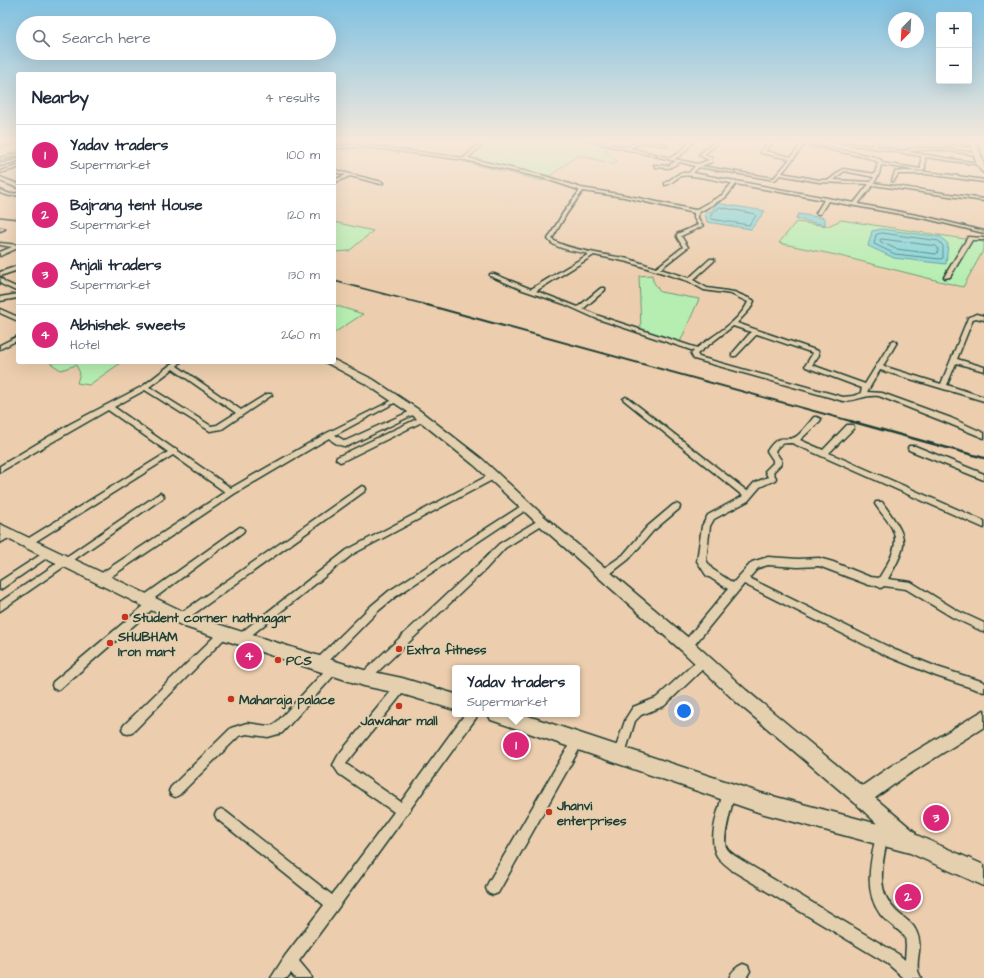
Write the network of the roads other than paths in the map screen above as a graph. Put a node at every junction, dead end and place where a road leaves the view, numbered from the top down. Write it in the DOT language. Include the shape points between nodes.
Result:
graph roads {
  1 [pos="872,185"];
  2 [pos="569,186"];
  3 [pos="732,186"];
  4 [pos="749,186"];
  5 [pos="770,186"];
  6 [pos="877,186"];
  7 [pos="767,189"];
  8 [pos="581,190"];
  9 [pos="0,191"];
  10 [pos="16,194"];
  11 [pos="826,200"];
  12 [pos="984,200"];
  13 [pos="855,205"];
  14 [pos="696,212"];
  15 [pos="818,213"];
  16 [pos="984,232"];
  17 [pos="984,239"];
  18 [pos="0,244"];
  19 [pos="16,246"];
  20 [pos="16,247"];
  21 [pos="594,253"];
  22 [pos="0,254"];
  23 [pos="712,260"];
  24 [pos="16,269"];
  25 [pos="656,270"];
  26 [pos="1,275"];
  27 [pos="492,275"];
  28 [pos="947,277"];
  29 [pos="690,280"];
  30 [pos="16,289"];
  31 [pos="603,289"];
  32 [pos="532,291"];
  33 [pos="16,296"];
  34 [pos="0,300"];
  35 [pos="579,309"];
  36 [pos="0,311"];
  37 [pos="16,318"];
  38 [pos="984,318"];
  39 [pos="732,324"];
  40 [pos="755,332"];
  41 [pos="16,339"];
  42 [pos="894,342"];
  43 [pos="0,348"];
  44 [pos="698,350"];
  45 [pos="734,355"];
  46 [pos="954,360"];
  47 [pos="176,364"];
  48 [pos="334,364"];
  49 [pos="879,367"];
  50 [pos="984,369"];
  51 [pos="943,386"];
  52 [pos="145,387"];
  53 [pos="864,390"];
  54 [pos="269,395"];
  55 [pos="626,399"];
  56 [pos="984,399"];
  57 [pos="397,400"];
  58 [pos="109,407"];
  59 [pos="241,413"];
  60 [pos="420,416"];
  61 [pos="816,419"];
  62 [pos="850,427"];
  63 [pos="330,435"];
  64 [pos="984,436"];
  65 [pos="792,440"];
  66 [pos="912,448"];
  67 [pos="174,451"];
  68 [pos="824,454"];
  69 [pos="340,459"];
  70 [pos="0,469"];
  71 [pos="493,476"];
  72 [pos="984,477"];
  73 [pos="362,489"];
  74 [pos="231,492"];
  75 [pos="160,496"];
  76 [pos="748,496"];
  77 [pos="879,504"];
  78 [pos="526,506"];
  79 [pos="676,507"];
  80 [pos="542,521"];
  81 [pos="984,525"];
  82 [pos="240,530"];
  83 [pos="3,534"];
  84 [pos="27,543"];
  85 [pos="48,553"];
  86 [pos="66,562"];
  87 [pos="603,574"];
  88 [pos="742,578"];
  89 [pos="100,579"];
  90 [pos="881,584"];
  91 [pos="0,586"];
  92 [pos="734,588"];
  93 [pos="148,602"];
  94 [pos="0,607"];
  95 [pos="181,618"];
  96 [pos="984,628"];
  97 [pos="224,633"];
  98 [pos="241,638"];
  99 [pos="687,646"];
  100 [pos="704,661"];
  101 [pos="327,666"];
  102 [pos="364,678"];
  103 [pos="57,685"];
  104 [pos="402,686"];
  105 [pos="984,687"];
  106 [pos="452,701"];
  107 [pos="470,717"];
  108 [pos="506,717"];
  109 [pos="984,718"];
  110 [pos="128,729"];
  111 [pos="577,742"];
  112 [pos="619,756"];
  113 [pos="175,792"];
  114 [pos="729,792"];
  115 [pos="861,797"];
  116 [pos="402,810"];
  117 [pos="221,814"];
  118 [pos="882,835"];
  119 [pos="912,843"];
  120 [pos="984,876"];
  121 [pos="493,888"];
  122 [pos="333,904"];
  123 [pos="290,961"];
  124 [pos="912,976"];
  125 [pos="278,978"];
  126 [pos="304,978"];
  1 -- 13 [label="street"];
  2 -- 8 [label="street"];
  3 -- 14 [label="street" via="724,196"];
  4 -- 7 [label="street"];
  5 -- 7 [label="street"];
  6 -- 12 [label="street"];
  7 -- 11 [label="street"];
  8 -- 14 [label="street" via="624,196"];
  8 -- 21 [label="street" via="550,238 557,244"];
  9 -- 10 [label="street"];
  11 -- 13 [label="street"];
  11 -- 15 [label="street"];
  13 -- 16 [label="street" via="942,221"];
  14 -- 25 [label="street" via="696,218 701,226 679,235 686,247"];
  17 -- 28 [label="street" via="970,238"];
  18 -- 19 [label="street"];
  20 -- 22 [label="street"];
  21 -- 25 [label="street"];
  21 -- 32 [label="street"];
  23 -- 29 [label="street"];
  24 -- 26 [label="street"];
  25 -- 29 [label="street"];
  26 -- 30 [label="street" via="3,283"];
  27 -- 32 [label="street"];
  29 -- 39 [label="street" via="706,289 732,293 751,301 749,307"];
  31 -- 35 [label="street"];
  32 -- 35 [label="street"];
  33 -- 34 [label="street"];
  35 -- 44 [label="street"];
  36 -- 37 [label="street"];
  38 -- 46 [label="street" via="970,318"];
  39 -- 40 [label="street"];
  39 -- 44 [label="street"];
  40 -- 45 [label="street"];
  40 -- 53 [label="street" via="816,352 808,366"];
  41 -- 43 [label="street"];
  42 -- 49 [label="street"];
  44 -- 53 [label="street" via="694,354 696,358 704,361 843,399 857,398"];
  46 -- 50 [label="street"];
  46 -- 51 [label="street"];
  47 -- 52 [label="street"];
  47 -- 59 [label="street"];
  48 -- 57 [label="main road" via="370,382"];
  49 -- 51 [label="street"];
  49 -- 53 [label="street"];
  51 -- 56 [label="street"];
  52 -- 58 [label="street"];
  52 -- 59 [label="street" via="210,429"];
  53 -- 64 [label="street" via="948,420"];
  54 -- 59 [label="street"];
  55 -- 76 [label="street"];
  57 -- 60 [label="main road"];
  57 -- 63 [label="street"];
  58 -- 67 [label="street"];
  58 -- 70 [label="street"];
  60 -- 63 [label="street" via="345,444"];
  60 -- 69 [label="street"];
  60 -- 71 [label="main road"];
  61 -- 65 [label="street" via="799,438"];
  62 -- 68 [label="street"];
  63 -- 74 [label="street"];
  65 -- 68 [label="street"];
  65 -- 76 [label="street" via="781,440 775,444 771,451 777,460 769,471 772,478 757,485"];
  66 -- 72 [label="street"];
  67 -- 74 [label="street"];
  67 -- 84 [label="street"];
  68 -- 81 [label="street"];
  71 -- 78 [label="main road"];
  71 -- 98 [label="street" via="350,552"];
  73 -- 95 [label="street"];
  74 -- 89 [label="street"];
  75 -- 86 [label="street"];
  76 -- 92 [label="street" via="710,517 706,526 701,561 709,572"];
  77 -- 90 [label="street" via="900,536 898,550"];
  78 -- 80 [label="main road"];
  78 -- 101 [label="street" via="374,608"];
  79 -- 87 [label="street" via="650,529 626,557"];
  80 -- 87 [label="main road"];
  80 -- 102 [label="street" via="502,546"];
  82 -- 93 [label="street"];
  83 -- 84 [label="main road"];
  84 -- 85 [label="main road"];
  85 -- 86 [label="main road"];
  85 -- 91 [label="street"];
  86 -- 89 [label="main road"];
  86 -- 94 [label="street"];
  87 -- 99 [label="main road"];
  88 -- 90 [label="street" via="755,566 768,561 819,562"];
  88 -- 92 [label="street"];
  88 -- 105 [label="street" via="891,652"];
  89 -- 93 [label="main road"];
  90 -- 96 [label="street" via="908,585 954,614"];
  92 -- 99 [label="street"];
  93 -- 95 [label="main road"];
  93 -- 103 [label="street"];
  95 -- 97 [label="main road"];
  97 -- 98 [label="main road"];
  97 -- 110 [label="street"];
  98 -- 101 [label="main road"];
  99 -- 100 [label="main road"];
  100 -- 112 [label="street" via="660,702 637,711 631,718"];
  100 -- 115 [label="main road" via="740,695"];
  101 -- 102 [label="main road"];
  101 -- 113 [label="street" via="278,730 238,730"];
  102 -- 104 [label="main road"];
  104 -- 106 [label="main road"];
  104 -- 116 [label="street" via="339,765"];
  107 -- 116 [label="street"];
  108 -- 111 [label="main road"];
  109 -- 115 [label="main road"];
  111 -- 112 [label="main road"];
  111 -- 121 [label="street"];
  112 -- 114 [label="main road"];
  114 -- 118 [label="main road"];
  114 -- 124 [label="street" via="719,838 719,847 724,855 893,960"];
  115 -- 119 [label="main road"];
  116 -- 122 [label="street"];
  117 -- 122 [label="street"];
  118 -- 119 [label="main road"];
  118 -- 124 [label="street" via="875,877 876,891 882,907 910,931 913,938"];
  119 -- 120 [label="main road"];
  122 -- 123 [label="street"];
  123 -- 125 [label="street"];
  123 -- 126 [label="street"];
}
